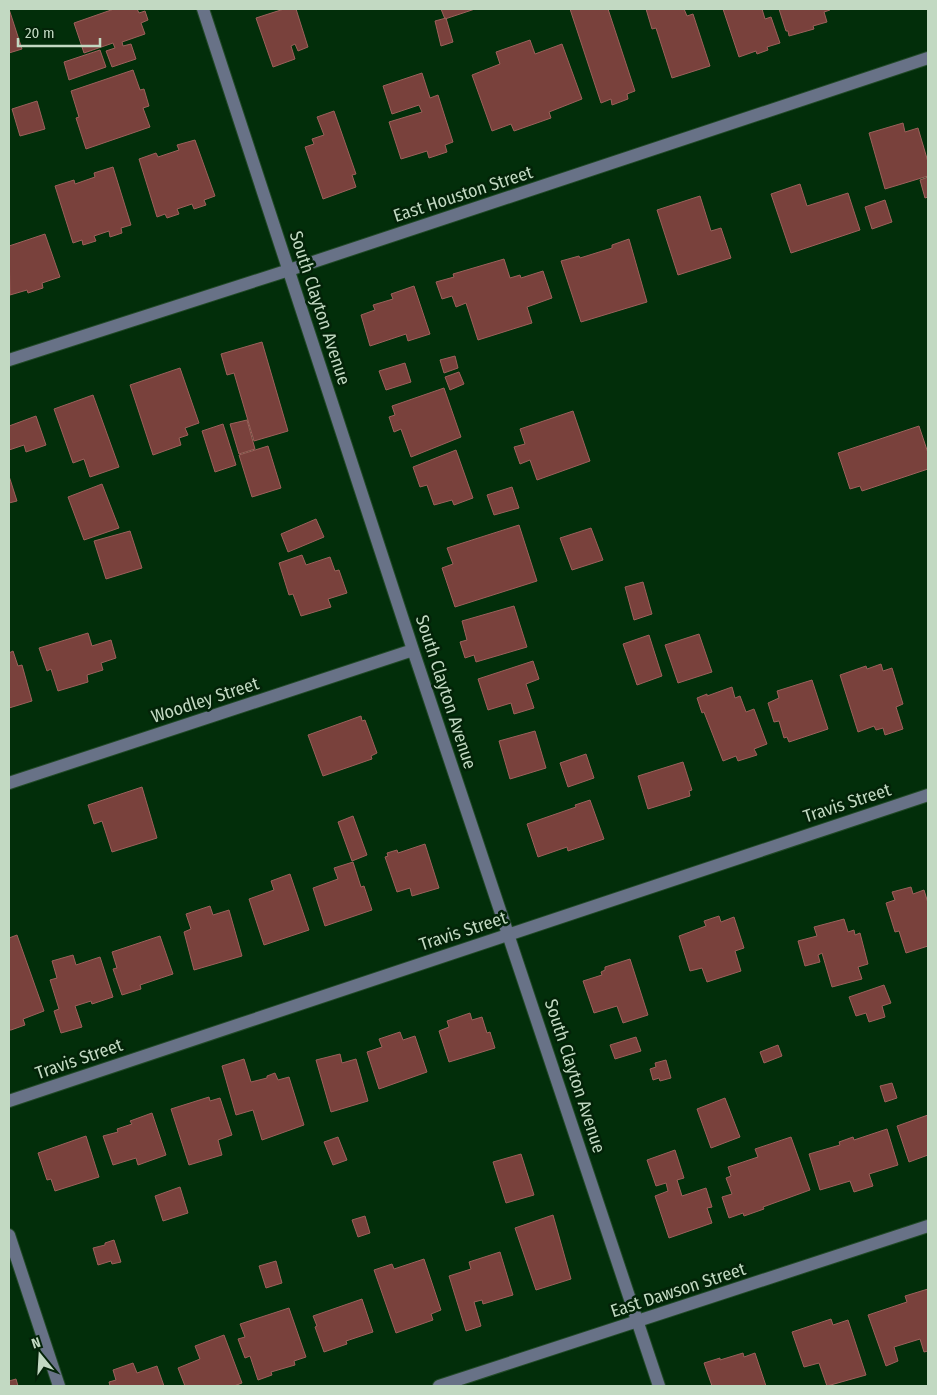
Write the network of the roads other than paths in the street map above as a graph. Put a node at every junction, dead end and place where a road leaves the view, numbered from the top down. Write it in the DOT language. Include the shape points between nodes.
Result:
graph roads {
  1 [pos="203,9"];
  2 [pos="928,58"];
  3 [pos="289,270"];
  4 [pos="9,360"];
  5 [pos="413,650"];
  6 [pos="9,783"];
  7 [pos="928,794"];
  8 [pos="509,934"];
  9 [pos="9,1101"];
  10 [pos="928,1226"];
  11 [pos="9,1235"];
  12 [pos="638,1321"];
  13 [pos="58,1386"];
  14 [pos="438,1386"];
  15 [pos="659,1386"];
  1 -- 3 [label="street, South Clayton Avenue"];
  2 -- 3 [label="street, East Houston Street"];
  3 -- 4 [label="street, East Houston Street"];
  3 -- 5 [label="street, South Clayton Avenue"];
  5 -- 6 [label="street, Woodley Street"];
  5 -- 8 [label="street, South Clayton Avenue"];
  7 -- 8 [label="street, Travis Street"];
  8 -- 9 [label="street, Travis Street"];
  8 -- 12 [label="street, South Clayton Avenue"];
  10 -- 12 [label="street, East Dawson Street"];
  11 -- 13 [label="street"];
  12 -- 14 [label="street, East Dawson Street"];
  12 -- 15 [label="street, South Clayton Avenue"];
}
